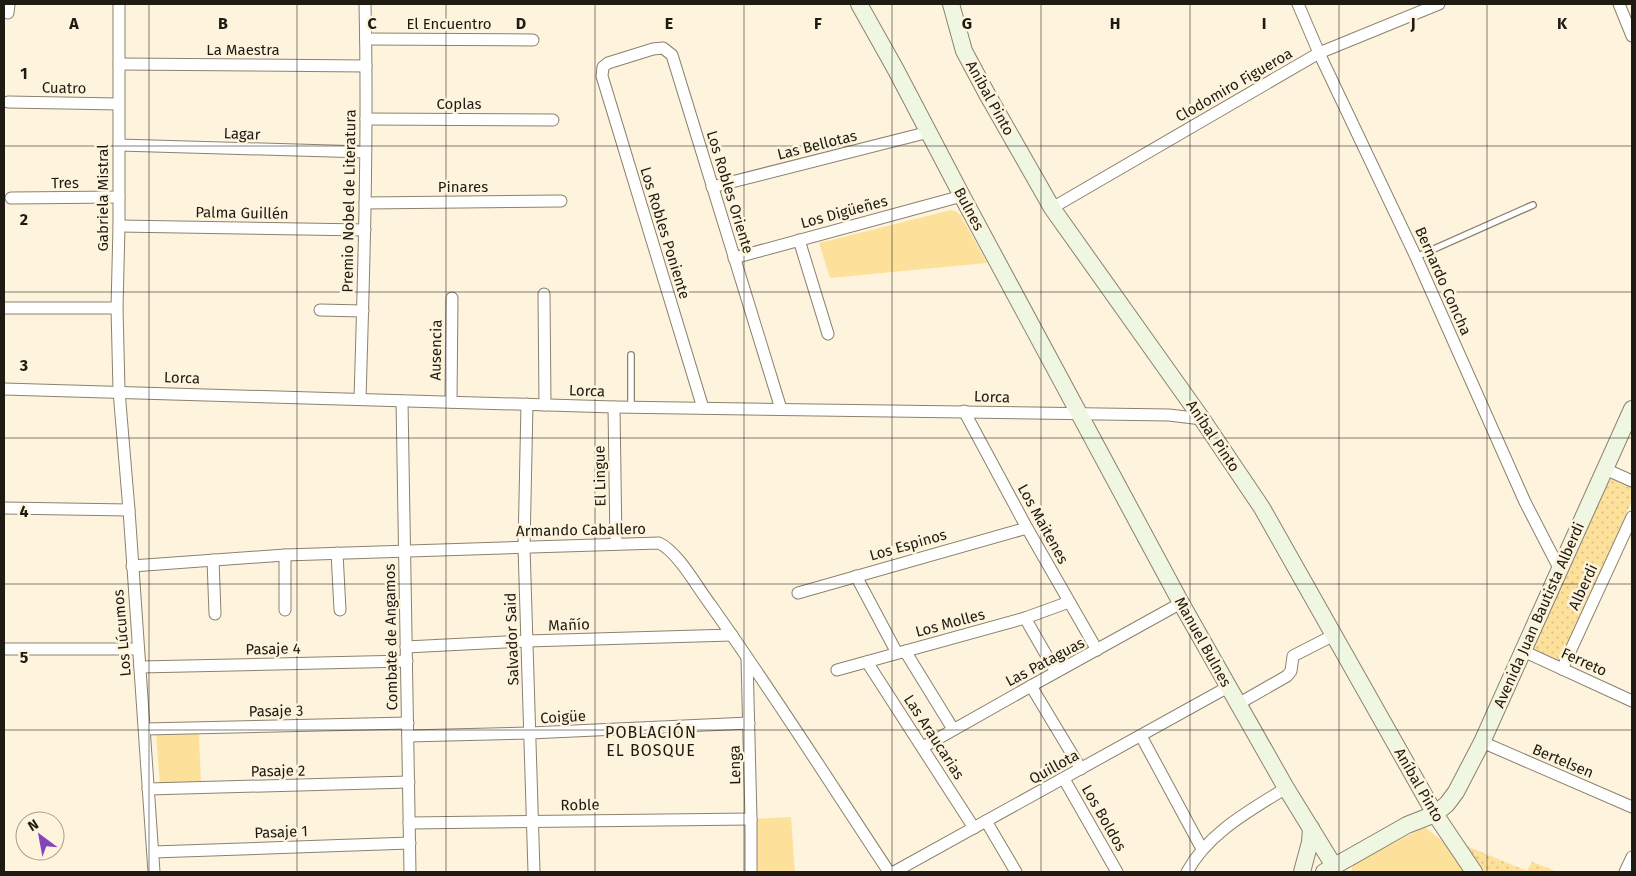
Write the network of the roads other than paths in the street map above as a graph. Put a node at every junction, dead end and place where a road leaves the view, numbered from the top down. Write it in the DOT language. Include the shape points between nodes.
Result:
graph roads {
  1 [pos="119,4"];
  2 [pos="365,4"];
  3 [pos="860,4"];
  4 [pos="950,4"];
  5 [pos="1298,4"];
  6 [pos="1439,4"];
  7 [pos="1619,4"];
  8 [pos="1632,36"];
  9 [pos="366,39"];
  10 [pos="533,40"];
  11 [pos="1319,53"];
  12 [pos="119,64"];
  13 [pos="366,66"];
  14 [pos="603,67"];
  15 [pos="8,102"];
  16 [pos="118,104"];
  17 [pos="366,119"];
  18 [pos="553,120"];
  19 [pos="929,132"];
  20 [pos="118,146"];
  21 [pos="365,152"];
  22 [pos="712,187"];
  23 [pos="962,196"];
  24 [pos="119,197"];
  25 [pos="12,198"];
  26 [pos="365,202"];
  27 [pos="561,202"];
  28 [pos="1533,205"];
  29 [pos="1052,208"];
  30 [pos="119,226"];
  31 [pos="365,230"];
  32 [pos="799,240"];
  33 [pos="1416,256"];
  34 [pos="734,258"];
  35 [pos="544,294"];
  36 [pos="452,298"];
  37 [pos="4,308"];
  38 [pos="117,308"];
  39 [pos="320,310"];
  40 [pos="362,311"];
  41 [pos="828,334"];
  42 [pos="631,355"];
  43 [pos="4,389"];
  44 [pos="119,391"];
  45 [pos="1184,394"];
  46 [pos="360,399"];
  47 [pos="402,401"];
  48 [pos="450,402"];
  49 [pos="527,404"];
  50 [pos="545,405"];
  51 [pos="614,407"];
  52 [pos="631,407"];
  53 [pos="703,408"];
  54 [pos="1632,409"];
  55 [pos="781,410"];
  56 [pos="964,411"];
  57 [pos="1081,414"];
  58 [pos="1169,415"];
  59 [pos="1202,419"];
  60 [pos="1605,469"];
  61 [pos="1632,481"];
  62 [pos="4,508"];
  63 [pos="129,510"];
  64 [pos="1632,517"];
  65 [pos="1027,528"];
  66 [pos="616,544"];
  67 [pos="524,547"];
  68 [pos="405,550"];
  69 [pos="337,553"];
  70 [pos="284,555"];
  71 [pos="213,560"];
  72 [pos="132,566"];
  73 [pos="1560,570"];
  74 [pos="856,576"];
  75 [pos="798,593"];
  76 [pos="1069,602"];
  77 [pos="1181,603"];
  78 [pos="285,610"];
  79 [pos="340,610"];
  80 [pos="215,614"];
  81 [pos="1025,618"];
  82 [pos="732,635"];
  83 [pos="1334,635"];
  84 [pos="526,641"];
  85 [pos="406,647"];
  86 [pos="4,649"];
  87 [pos="138,650"];
  88 [pos="1097,650"];
  89 [pos="1523,651"];
  90 [pos="901,652"];
  91 [pos="747,657"];
  92 [pos="407,661"];
  93 [pos="867,662"];
  94 [pos="140,667"];
  95 [pos="1562,669"];
  96 [pos="837,670"];
  97 [pos="1056,672"];
  98 [pos="1031,686"];
  99 [pos="1228,687"];
  100 [pos="1632,701"];
  101 [pos="1238,704"];
  102 [pos="408,723"];
  103 [pos="749,723"];
  104 [pos="145,729"];
  105 [pos="953,729"];
  106 [pos="530,733"];
  107 [pos="408,736"];
  108 [pos="1141,736"];
  109 [pos="1482,742"];
  110 [pos="923,748"];
  111 [pos="1081,769"];
  112 [pos="1064,778"];
  113 [pos="409,782"];
  114 [pos="1286,788"];
  115 [pos="148,789"];
  116 [pos="1632,807"];
  117 [pos="1434,814"];
  118 [pos="751,819"];
  119 [pos="533,821"];
  120 [pos="986,821"];
  121 [pos="410,823"];
  122 [pos="974,828"];
  123 [pos="1311,828"];
  124 [pos="410,843"];
  125 [pos="1202,849"];
  126 [pos="153,852"];
  127 [pos="1632,857"];
  128 [pos="1332,870"];
  129 [pos="154,872"];
  130 [pos="410,872"];
  131 [pos="534,872"];
  132 [pos="751,872"];
  133 [pos="889,872"];
  134 [pos="894,872"];
  135 [pos="1016,872"];
  136 [pos="1117,872"];
  137 [pos="1187,872"];
  138 [pos="1302,872"];
  139 [pos="1474,872"];
  140 [pos="1625,872"];
  1 -- 12 [label="street, Gabriela Mistral"];
  2 -- 9 [label="street, Premio Nobel de Literatura"];
  3 -- 19 [label="street, Bulnes"];
  4 -- 29 [label="street, Aníbal Pinto" via="964,51"];
  5 -- 11 [label="street, Bernardo Concha"];
  6 -- 11 [label="street, Clodomiro Figueroa"];
  7 -- 8 [label="street"];
  9 -- 10 [label="street, El Encuentro"];
  9 -- 13 [label="street, Premio Nobel de Literatura"];
  11 -- 29 [label="street, Clodomiro Figueroa"];
  11 -- 33 [label="street, Bernardo Concha"];
  12 -- 13 [label="street, La Maestra"];
  12 -- 16 [label="street, Gabriela Mistral"];
  13 -- 17 [label="street, Premio Nobel de Literatura"];
  14 -- 22 [label="street, Los Robles Oriente" via="614,60 653,49 663,48 672,55"];
  14 -- 53 [label="street, Los Robles Poniente" via="603,80"];
  15 -- 16 [label="street, Cuatro"];
  16 -- 20 [label="street, Gabriela Mistral"];
  17 -- 18 [label="street, Coplas"];
  17 -- 21 [label="street, Premio Nobel de Literatura"];
  19 -- 22 [label="street, Las Bellotas"];
  19 -- 23 [label="street, Bulnes"];
  20 -- 21 [label="street, Lagar"];
  20 -- 24 [label="street, Gabriela Mistral"];
  21 -- 26 [label="street, Premio Nobel de Literatura"];
  22 -- 34 [label="street, Los Robles Oriente"];
  23 -- 32 [label="street, Los Digüeñes"];
  23 -- 57 [label="street, Bulnes"];
  24 -- 25 [label="street, Tres"];
  24 -- 30 [label="street, Gabriela Mistral"];
  26 -- 27 [label="street, Pinares"];
  26 -- 31 [label="street, Premio Nobel de Literatura"];
  28 -- 33 [label="lane"];
  29 -- 45 [label="street, Aníbal Pinto"];
  30 -- 31 [label="street, Palma Guillén"];
  30 -- 38 [label="street, Gabriela Mistral"];
  31 -- 40 [label="street, Premio Nobel de Literatura"];
  32 -- 34 [label="street, Los Digüeñes"];
  32 -- 41 [label="street"];
  33 -- 73 [label="street, Bernardo Concha" via="1524,502"];
  34 -- 55 [label="street, Los Robles Oriente"];
  35 -- 50 [label="street"];
  36 -- 48 [label="street, Ausencia"];
  37 -- 38 [label="street"];
  38 -- 44 [label="street, Gabriela Mistral"];
  39 -- 40 [label="street"];
  40 -- 46 [label="street, Premio Nobel de Literatura"];
  42 -- 52 [label="lane"];
  43 -- 44 [label="street, Lorca"];
  44 -- 46 [label="street, Lorca"];
  44 -- 63 [label="street, Los Lúcumos"];
  45 -- 58 [label="street" via="1180,405"];
  45 -- 59 [label="street, Aníbal Pinto"];
  46 -- 47 [label="street, Lorca"];
  47 -- 48 [label="street, Lorca"];
  47 -- 68 [label="street, Combate de Angamos"];
  48 -- 49 [label="street, Lorca"];
  49 -- 50 [label="street, Lorca"];
  49 -- 67 [label="street, Salvador Said"];
  50 -- 51 [label="street, Lorca"];
  51 -- 52 [label="street, Lorca"];
  51 -- 66 [label="street, El Lingue"];
  52 -- 53 [label="street, Lorca"];
  53 -- 55 [label="street, Lorca"];
  54 -- 60 [label="street, Avenida Juan Bautista Alberdi"];
  55 -- 56 [label="street, Lorca"];
  56 -- 57 [label="street, Lorca"];
  56 -- 65 [label="street, Los Maitenes"];
  57 -- 58 [label="street, Lorca"];
  57 -- 77 [label="street, Manuel Bulnes"];
  58 -- 59 [label="street, Lorca"];
  59 -- 83 [label="street, Aníbal Pinto" via="1262,508"];
  60 -- 61 [label="street"];
  60 -- 73 [label="street, Avenida Juan Bautista Alberdi"];
  62 -- 63 [label="street"];
  63 -- 72 [label="street, Los Lúcumos"];
  64 -- 95 [label="street, Alberdi"];
  65 -- 74 [label="street, Los Espinos"];
  65 -- 76 [label="street, Los Maitenes"];
  66 -- 67 [label="street, Armando Caballero"];
  66 -- 82 [label="street, Armando Caballero" via="666,546"];
  67 -- 68 [label="street, Armando Caballero"];
  67 -- 84 [label="street, Salvador Said"];
  68 -- 69 [label="street, Armando Caballero"];
  68 -- 85 [label="street, Combate de Angamos"];
  69 -- 70 [label="street, Armando Caballero"];
  69 -- 79 [label="street"];
  70 -- 71 [label="street, Armando Caballero"];
  70 -- 78 [label="street"];
  71 -- 72 [label="street, Armando Caballero"];
  71 -- 80 [label="street"];
  72 -- 87 [label="street, Los Lúcumos"];
  73 -- 89 [label="street, Avenida Juan Bautista Alberdi"];
  74 -- 75 [label="street, Los Espinos"];
  74 -- 90 [label="street, Las Araucarias"];
  76 -- 81 [label="street, Los Molles"];
  76 -- 88 [label="street, Los Maitenes"];
  77 -- 88 [label="street, Las Pataguas"];
  77 -- 99 [label="street, Manuel Bulnes"];
  81 -- 90 [label="street, Los Molles"];
  81 -- 97 [label="street"];
  82 -- 84 [label="street, Mañío"];
  82 -- 91 [label="street, Armando Caballero"];
  83 -- 101 [label="street" via="1293,656 1287,676"];
  83 -- 117 [label="street, Aníbal Pinto"];
  84 -- 85 [label="street, Mañío"];
  84 -- 106 [label="street, Salvador Said"];
  85 -- 92 [label="street, Combate de Angamos"];
  86 -- 87 [label="street"];
  87 -- 94 [label="street, Los Lúcumos"];
  88 -- 97 [label="street, Las Pataguas"];
  89 -- 95 [label="street, Ferreto"];
  89 -- 109 [label="street, Avenida Juan Bautista Alberdi"];
  90 -- 93 [label="street, Los Molles"];
  90 -- 105 [label="street, Las Araucarias"];
  91 -- 103 [label="street, Lenga"];
  91 -- 133 [label="street, Armando Caballero"];
  92 -- 94 [label="street, Pasaje 4"];
  92 -- 102 [label="street, Combate de Angamos"];
  93 -- 96 [label="street, Los Molles"];
  93 -- 110 [label="street, Las Araucarias"];
  94 -- 104 [label="street, Los Lúcumos"];
  95 -- 100 [label="street, Ferreto"];
  97 -- 98 [label="street, Las Pataguas"];
  98 -- 105 [label="street, Las Pataguas"];
  98 -- 111 [label="street, Los Boldos"];
  99 -- 101 [label="street, Manuel Bulnes"];
  99 -- 108 [label="street, Quillota"];
  101 -- 114 [label="street, Manuel Bulnes"];
  102 -- 104 [label="street, Pasaje 3"];
  102 -- 107 [label="street, Combate de Angamos"];
  103 -- 106 [label="street, Coigüe"];
  103 -- 118 [label="street, Lenga"];
  104 -- 115 [label="street, Los Lúcumos"];
  105 -- 110 [label="street, Las Pataguas"];
  106 -- 107 [label="street, Coigüe"];
  106 -- 119 [label="street, Salvador Said"];
  107 -- 113 [label="street, Combate de Angamos"];
  108 -- 111 [label="street, Quillota"];
  108 -- 125 [label="street"];
  109 -- 116 [label="street, Bertelsen"];
  109 -- 117 [label="street, Avenida Juan Bautista Alberdi" via="1448,804"];
  110 -- 122 [label="street, Las Araucarias"];
  111 -- 112 [label="street, Quillota"];
  112 -- 120 [label="street, Quillota"];
  112 -- 136 [label="street, Los Boldos"];
  113 -- 115 [label="street, Pasaje 2"];
  113 -- 121 [label="street, Combate de Angamos"];
  114 -- 123 [label="street, Manuel Bulnes"];
  114 -- 125 [label="street" via="1226,827"];
  115 -- 126 [label="street, Los Lúcumos"];
  117 -- 128 [label="street, Avenida Juan Bautista Alberdi" via="1407,825"];
  117 -- 139 [label="street, Aníbal Pinto"];
  118 -- 119 [label="street, Roble"];
  118 -- 132 [label="street, Lenga"];
  119 -- 121 [label="street, Roble"];
  119 -- 131 [label="street, Salvador Said"];
  120 -- 122 [label="street, Quillota"];
  120 -- 135 [label="street"];
  121 -- 124 [label="street, Combate de Angamos"];
  122 -- 134 [label="street, Quillota"];
  123 -- 128 [label="street, Manuel Bulnes"];
  123 -- 138 [label="street"];
  124 -- 126 [label="street, Pasaje 1"];
  124 -- 130 [label="street, Combate de Angamos"];
  125 -- 137 [label="street"];
  126 -- 129 [label="street, Los Lúcumos"];
  127 -- 140 [label="street"];
}
